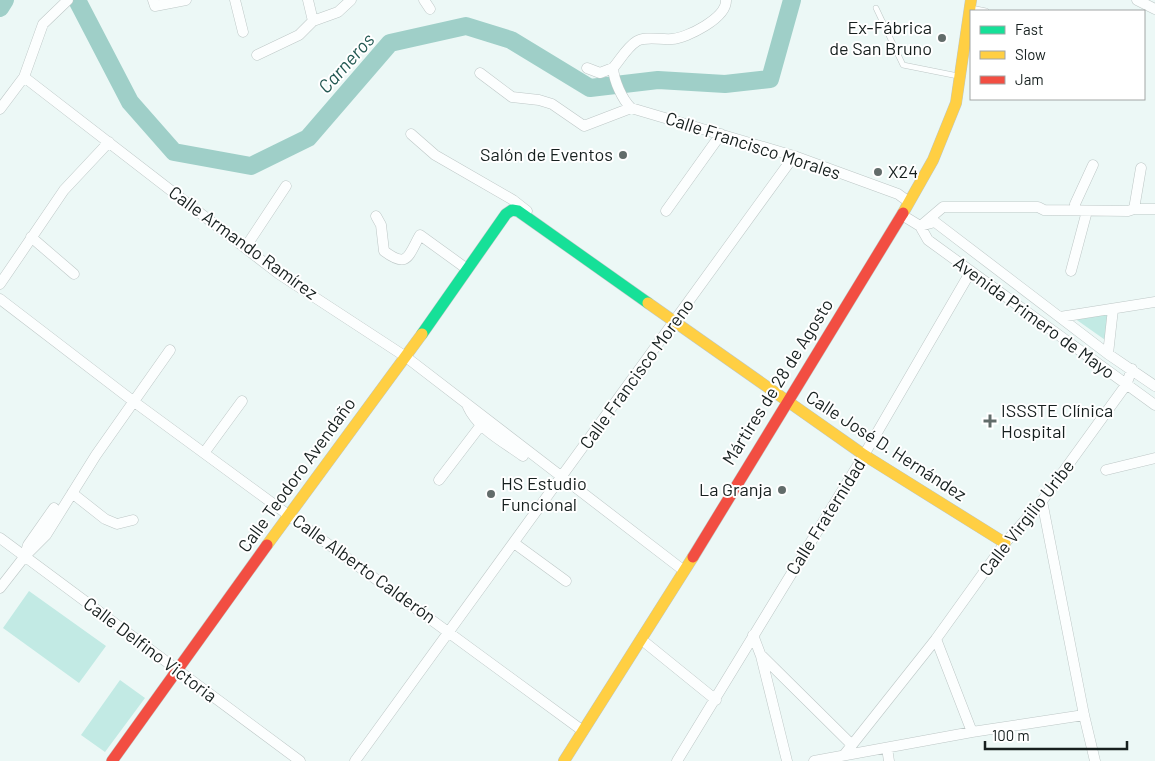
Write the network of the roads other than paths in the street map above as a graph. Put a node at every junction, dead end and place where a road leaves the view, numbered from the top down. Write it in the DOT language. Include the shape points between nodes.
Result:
graph roads {
  1 [pos="68,0"];
  2 [pos="186,0"];
  3 [pos="235,0"];
  4 [pos="308,0"];
  5 [pos="351,0"];
  6 [pos="726,0"];
  7 [pos="1137,0"];
  8 [pos="154,3"];
  9 [pos="971,4"];
  10 [pos="876,8"];
  11 [pos="1155,9"];
  12 [pos="984,10"];
  13 [pos="970,12"];
  14 [pos="313,22"];
  15 [pos="242,32"];
  16 [pos="257,55"];
  17 [pos="587,68"];
  18 [pos="613,71"];
  19 [pos="480,73"];
  20 [pos="24,77"];
  21 [pos="962,77"];
  22 [pos="631,108"];
  23 [pos="0,109"];
  24 [pos="411,134"];
  25 [pos="721,134"];
  26 [pos="109,142"];
  27 [pos="794,156"];
  28 [pos="1092,165"];
  29 [pos="1141,168"];
  30 [pos="286,186"];
  31 [pos="909,202"];
  32 [pos="1075,204"];
  33 [pos="1038,208"];
  34 [pos="1134,209"];
  35 [pos="1155,209"];
  36 [pos="512,210"];
  37 [pos="1087,211"];
  38 [pos="666,212"];
  39 [pos="902,215"];
  40 [pos="376,216"];
  41 [pos="920,226"];
  42 [pos="549,235"];
  43 [pos="31,237"];
  44 [pos="580,246"];
  45 [pos="245,248"];
  46 [pos="467,269"];
  47 [pos="971,271"];
  48 [pos="1071,272"];
  49 [pos="74,274"];
  50 [pos="0,284"];
  51 [pos="0,299"];
  52 [pos="1155,302"];
  53 [pos="1113,309"];
  54 [pos="1060,317"];
  55 [pos="675,323"];
  56 [pos="170,350"];
  57 [pos="1108,354"];
  58 [pos="406,357"];
  59 [pos="1132,369"];
  60 [pos="1126,386"];
  61 [pos="1155,386"];
  62 [pos="133,401"];
  63 [pos="242,401"];
  64 [pos="787,402"];
  65 [pos="466,403"];
  66 [pos="1155,405"];
  67 [pos="481,425"];
  68 [pos="204,453"];
  69 [pos="864,455"];
  70 [pos="1155,458"];
  71 [pos="541,462"];
  72 [pos="1106,470"];
  73 [pos="561,477"];
  74 [pos="439,480"];
  75 [pos="72,493"];
  76 [pos="1042,501"];
  77 [pos="289,514"];
  78 [pos="134,520"];
  79 [pos="0,538"];
  80 [pos="514,543"];
  81 [pos="1006,543"];
  82 [pos="25,556"];
  83 [pos="683,570"];
  84 [pos="566,581"];
  85 [pos="0,588"];
  86 [pos="450,631"];
  87 [pos="753,635"];
  88 [pos="936,639"];
  89 [pos="642,640"];
  90 [pos="761,656"];
  91 [pos="178,672"];
  92 [pos="716,700"];
  93 [pos="1084,715"];
  94 [pos="583,731"];
  95 [pos="972,732"];
  96 [pos="852,744"];
  97 [pos="887,748"];
  98 [pos="844,755"];
  99 [pos="112,761"];
  100 [pos="300,761"];
  101 [pos="355,761"];
  102 [pos="564,761"];
  103 [pos="676,761"];
  104 [pos="787,761"];
  105 [pos="814,761"];
  106 [pos="889,761"];
  107 [pos="1095,761"];
  1 -- 20 [label="street" via="43,24"];
  2 -- 8 [label="street"];
  3 -- 15 [label="street"];
  4 -- 14 [label="street"];
  5 -- 14 [label="street" via="338,12"];
  6 -- 18 [label="street" via="723,10 712,21 682,37 637,41"];
  7 -- 11 [label="street"];
  9 -- 12 [label="lane"];
  10 -- 21 [label="lane" via="903,65"];
  13 -- 21 [label="street, Mártires de 28 de Agosto"];
  14 -- 16 [label="street" via="299,35"];
  17 -- 18 [label="street"];
  18 -- 22 [label="street"];
  19 -- 22 [label="street" via="512,97 552,104 584,126"];
  20 -- 23 [label="street"];
  20 -- 26 [label="street, Calle Armando Ramírez"];
  21 -- 31 [label="street, Mártires de 28 de Agosto" via="947,129"];
  22 -- 25 [label="street, Calle Francisco Morales"];
  24 -- 42 [label="street, Calle José D. Hernández" via="435,155 513,200 544,225"];
  25 -- 27 [label="street, Calle Francisco Morales"];
  25 -- 38 [label="street"];
  26 -- 43 [label="street" via="64,190"];
  26 -- 45 [label="street, Calle Armando Ramírez"];
  27 -- 31 [label="street, Calle Francisco Morales" via="898,194"];
  27 -- 55 [label="street, Calle Francisco Moreno"];
  28 -- 32 [label="street"];
  29 -- 34 [label="street"];
  30 -- 45 [label="street"];
  31 -- 39 [label="street, Mártires de 28 de Agosto"];
  32 -- 33 [label="street" via="1045,204"];
  32 -- 34 [label="street" via="1129,206"];
  33 -- 37 [label="street"];
  33 -- 41 [label="street" via="943,207"];
  34 -- 35 [label="street"];
  34 -- 37 [label="street"];
  36 -- 42 [label="street, Calle José D. Hernández" via="518,211"];
  36 -- 46 [label="street, Calle Teodoro Avendaño"];
  37 -- 48 [label="street"];
  39 -- 41 [label="street, Avenida Primero de Mayo"];
  39 -- 64 [label="street, Mártires de 28 de Agosto"];
  40 -- 46 [label="street" via="381,225 384,251 397,260 407,257 420,235"];
  41 -- 47 [label="street, Avenida Primero de Mayo" via="928,240"];
  41 -- 54 [label="street, Avenida Primero de Mayo" via="935,222"];
  42 -- 55 [label="street, Calle José D. Hernández"];
  43 -- 49 [label="street"];
  43 -- 50 [label="street"];
  44 -- 55 [label="street, Calle José D. Hernández" via="651,297"];
  45 -- 58 [label="street, Calle Armando Ramírez"];
  46 -- 58 [label="street, Calle Teodoro Avendaño"];
  47 -- 60 [label="street, Avenida Primero de Mayo"];
  47 -- 69 [label="street, Calle Fraternidad"];
  51 -- 62 [label="street, Calle Alberto Calderón"];
  52 -- 53 [label="street"];
  53 -- 54 [label="street"];
  53 -- 57 [label="street"];
  54 -- 57 [label="street, Avenida Primero de Mayo"];
  55 -- 64 [label="street, Calle José D. Hernández"];
  55 -- 73 [label="street, Calle Francisco Moreno"];
  56 -- 62 [label="street"];
  57 -- 59 [label="street, Avenida Primero de Mayo"];
  58 -- 65 [label="street, Calle Armando Ramírez"];
  58 -- 77 [label="street, Calle Teodoro Avendaño"];
  59 -- 60 [label="street, Calle Virgilio Uribe"];
  59 -- 61 [label="street, Avenida Primero de Mayo"];
  60 -- 66 [label="street, Avenida Primero de Mayo"];
  60 -- 76 [label="street, Calle Virgilio Uribe"];
  62 -- 68 [label="street, Calle Alberto Calderón"];
  62 -- 75 [label="street"];
  62 -- 82 [label="street" via="125,406 92,451 28,545"];
  63 -- 68 [label="street"];
  64 -- 69 [label="street, Calle José D. Hernández"];
  64 -- 83 [label="street, Mártires de 28 de Agosto"];
  65 -- 67 [label="street, Calle Armando Ramírez" via="472,417"];
  65 -- 71 [label="street, Calle Armando Ramírez"];
  67 -- 71 [label="street, Calle Armando Ramírez" via="528,460"];
  67 -- 74 [label="street"];
  68 -- 77 [label="street, Calle Alberto Calderón"];
  69 -- 81 [label="street, Calle José D. Hernández"];
  69 -- 87 [label="street, Calle Fraternidad"];
  70 -- 72 [label="street"];
  71 -- 73 [label="street, Calle Armando Ramírez"];
  73 -- 80 [label="street, Calle Francisco Moreno"];
  73 -- 83 [label="street, Calle Armando Ramírez"];
  75 -- 78 [label="street" via="104,519 117,524"];
  75 -- 82 [label="street" via="46,535"];
  76 -- 81 [label="street, Calle Virgilio Uribe"];
  76 -- 93 [label="street"];
  77 -- 86 [label="street, Calle Alberto Calderón"];
  77 -- 91 [label="street, Calle Teodoro Avendaño"];
  79 -- 82 [label="street, Calle Delfino Victoria"];
  80 -- 84 [label="street"];
  80 -- 86 [label="street, Calle Francisco Moreno"];
  81 -- 88 [label="street, Calle Virgilio Uribe"];
  82 -- 85 [label="street"];
  82 -- 91 [label="street, Calle Delfino Victoria"];
  83 -- 89 [label="street, Mártires de 28 de Agosto"];
  86 -- 94 [label="street, Calle Alberto Calderón"];
  86 -- 101 [label="street, Calle Francisco Moreno"];
  87 -- 90 [label="street"];
  87 -- 92 [label="street, Calle Fraternidad"];
  88 -- 95 [label="street"];
  88 -- 96 [label="street, Calle Virgilio Uribe"];
  89 -- 92 [label="street"];
  89 -- 94 [label="street, Mártires de 28 de Agosto"];
  90 -- 96 [label="street"];
  90 -- 104 [label="street"];
  91 -- 99 [label="street, Calle Teodoro Avendaño"];
  91 -- 100 [label="street, Calle Delfino Victoria"];
  92 -- 103 [label="street, Calle Fraternidad"];
  93 -- 95 [label="street"];
  93 -- 107 [label="street"];
  94 -- 102 [label="street, Mártires de 28 de Agosto"];
  95 -- 97 [label="street"];
  96 -- 98 [label="street, Calle Virgilio Uribe"];
  97 -- 98 [label="street"];
  97 -- 106 [label="street"];
  98 -- 105 [label="street"];
}
